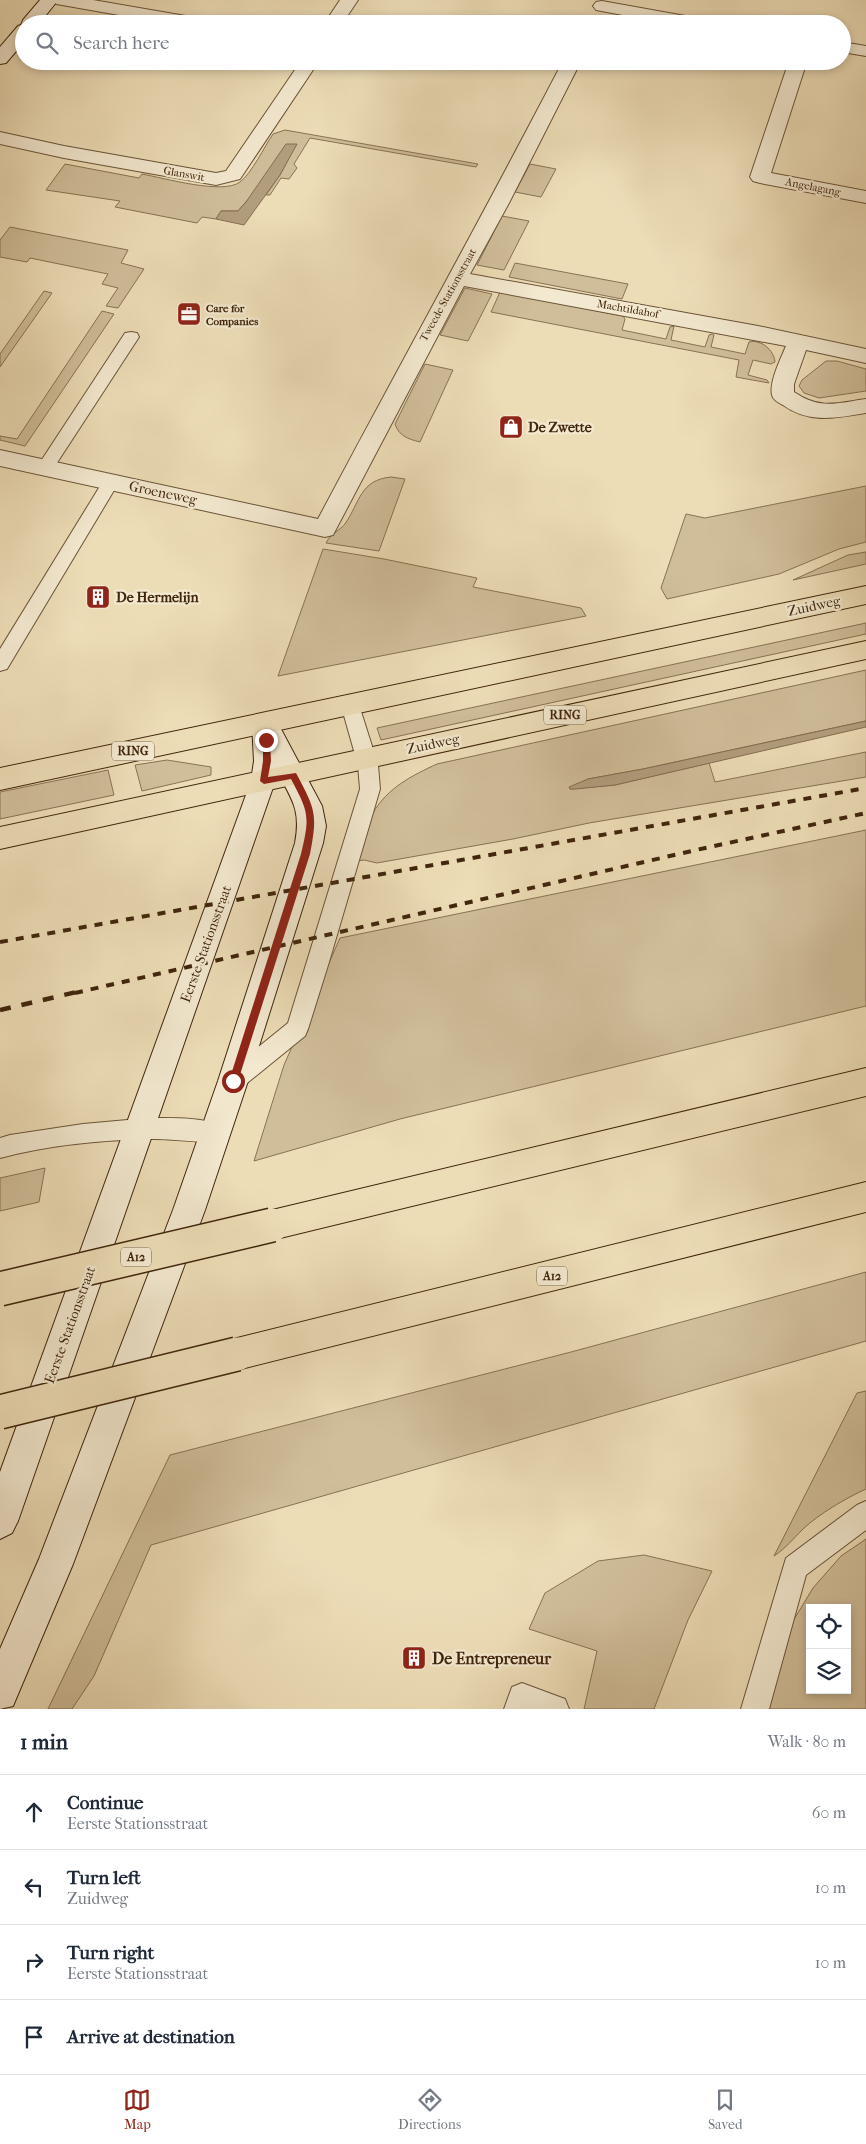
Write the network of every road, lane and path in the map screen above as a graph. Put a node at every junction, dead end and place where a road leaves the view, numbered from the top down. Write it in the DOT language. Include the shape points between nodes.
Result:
graph roads {
  1 [pos="49,0"];
  2 [pos="62,0"];
  3 [pos="349,0"];
  4 [pos="604,3"];
  5 [pos="36,15"];
  6 [pos="150,15"];
  7 [pos="339,15"];
  8 [pos="597,15"];
  9 [pos="660,15"];
  10 [pos="15,41"];
  11 [pos="851,49"];
  12 [pos="866,51"];
  13 [pos="0,59"];
  14 [pos="304,70"];
  15 [pos="567,70"];
  16 [pos="795,70"];
  17 [pos="0,138"];
  18 [pos="866,196"];
  19 [pos="458,278"];
  20 [pos="131,337"];
  21 [pos="798,342"];
  22 [pos="866,356"];
  23 [pos="866,406"];
  24 [pos="0,458"];
  25 [pos="45,468"];
  26 [pos="111,482"];
  27 [pos="326,529"];
  28 [pos="866,594"];
  29 [pos="866,650"];
  30 [pos="0,664"];
  31 [pos="350,705"];
  32 [pos="265,723"];
  33 [pos="366,758"];
  34 [pos="293,775"];
  35 [pos="0,779"];
  36 [pos="264,781"];
  37 [pos="0,838"];
  38 [pos="233,1081"];
  39 [pos="866,1082"];
  40 [pos="139,1128"];
  41 [pos="0,1132"];
  42 [pos="216,1133"];
  43 [pos="25,1141"];
  44 [pos="0,1148"];
  45 [pos="866,1197"];
  46 [pos="0,1289"];
  47 [pos="0,1412"];
  48 [pos="866,1514"];
  49 [pos="0,1521"];
  50 [pos="0,1693"];
  51 [pos="518,1709"];
  52 [pos="555,1709"];
  53 [pos="755,1709"];
  1 -- 5 [label="street"];
  2 -- 6 [label="street"];
  3 -- 7 [label="street"];
  4 -- 8 [label="street"];
  4 -- 9 [label="street"];
  10 -- 13 [label="street"];
  11 -- 12 [label="street"];
  14 -- 17 [label="street, Glanswit" via="233,175 227,178 216,179 102,159"];
  15 -- 19 [label="street, Tweede Stationsstraat"];
  16 -- 18 [label="street, Angelagang" via="760,177"];
  19 -- 21 [label="street, Machtildahof"];
  19 -- 27 [label="street, Tweede Stationsstraat"];
  20 -- 25 [label="lane"];
  21 -- 22 [label="street, Machtildahof"];
  21 -- 23 [label="street" via="783,384 784,395 799,407 818,413"];
  24 -- 25 [label="street, Groeneweg"];
  25 -- 26 [label="street, Groeneweg"];
  26 -- 27 [label="street, Groeneweg"];
  26 -- 30 [label="lane"];
  28 -- 31 [label="main road, Zuidweg / RING"];
  29 -- 33 [label="main road, Zuidweg / RING"];
  31 -- 32 [label="main road, Zuidweg / RING"];
  31 -- 33 [label="lane"];
  32 -- 34 [label="street"];
  32 -- 35 [label="main road, Zuidweg / RING"];
  32 -- 36 [label="street, Eerste Stationsstraat" via="267,761"];
  33 -- 34 [label="main road, Zuidweg / RING"];
  33 -- 38 [label="lane" via="371,783 367,804 297,1029"];
  34 -- 36 [label="main road, Zuidweg / RING"];
  34 -- 38 [label="street" via="310,810 309,843"];
  36 -- 37 [label="main road, Zuidweg / RING"];
  36 -- 40 [label="street, Eerste Stationsstraat"];
  38 -- 42 [label="street"];
  39 -- 46 [label="main road, A12, bridge"];
  40 -- 42 [label="lane" via="196,1129"];
  40 -- 43 [label="lane"];
  40 -- 49 [label="street, Eerste Stationsstraat"];
  41 -- 43 [label="lane"];
  42 -- 50 [label="street" via="55,1564"];
  43 -- 44 [label="lane"];
  45 -- 47 [label="main road, A12, bridge"];
  48 -- 53 [label="lane" via="795,1567"];
  51 -- 52 [label="lane" via="522,1697"];
}
